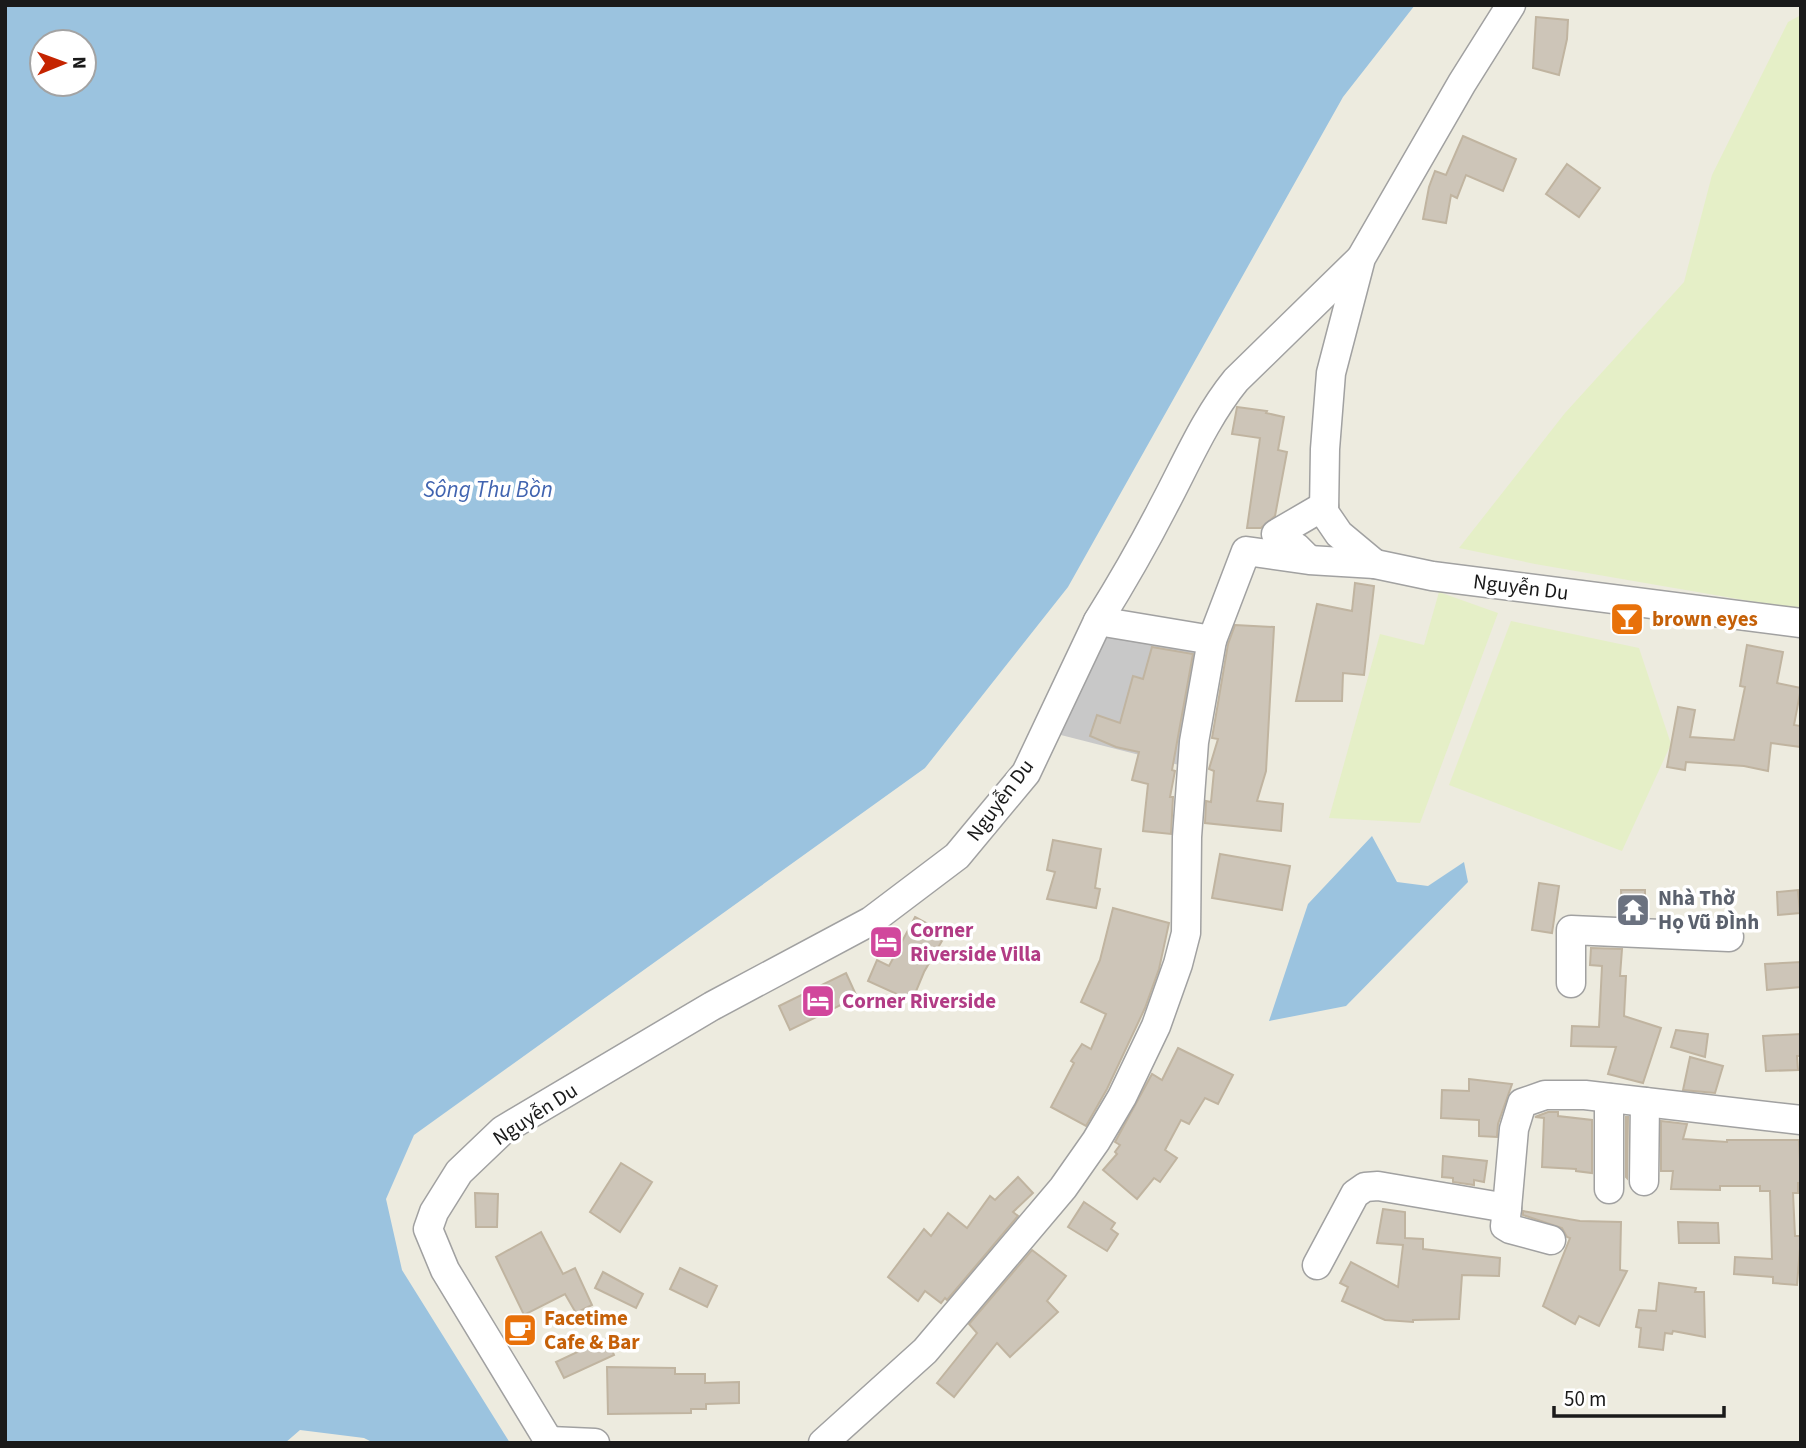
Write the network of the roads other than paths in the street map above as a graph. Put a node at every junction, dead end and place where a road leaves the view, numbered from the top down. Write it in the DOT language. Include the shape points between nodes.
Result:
graph roads {
  1 [pos="1511,5"];
  2 [pos="1361,258"];
  3 [pos="1324,506"];
  4 [pos="1309,560"];
  5 [pos="1375,564"];
  6 [pos="1098,621"];
  7 [pos="1801,623"];
  8 [pos="1212,640"];
  9 [pos="1730,937"];
  10 [pos="1572,983"];
  11 [pos="1609,1098"];
  12 [pos="1645,1102"];
  13 [pos="1801,1120"];
  14 [pos="1644,1181"];
  15 [pos="1609,1189"];
  16 [pos="1507,1208"];
  17 [pos="1551,1240"];
  18 [pos="1317,1265"];
  19 [pos="550,1442"];
  20 [pos="595,1443"];
  21 [pos="822,1443"];
  1 -- 2 [label="street"];
  2 -- 3 [label="street" via="1331,373"];
  2 -- 6 [label="street, Nguyễn Du" via="1223,396"];
  3 -- 4 [label="street" via="1276,534"];
  3 -- 5 [label="street" via="1339,534"];
  4 -- 5 [label="street, Nguyễn Du"];
  4 -- 8 [label="street, Nguyễn Du" via="1246,551"];
  5 -- 7 [label="street, Nguyễn Du" via="1432,576"];
  6 -- 8 [label="street"];
  6 -- 19 [label="street, Nguyễn Du" via="1026,772 957,856 871,921 712,1006 503,1130 459,1172 428,1229 444,1270"];
  8 -- 21 [label="street" via="1194,742 1186,933 1156,1026 1122,1097 1063,1188 957,1316"];
  9 -- 10 [label="street" via="1571,930"];
  11 -- 12 [label="street"];
  11 -- 15 [label="street"];
  11 -- 16 [label="street" via="1545,1095 1522,1103 1514,1129"];
  12 -- 13 [label="street"];
  12 -- 14 [label="street"];
  16 -- 17 [label="street" via="1505,1226"];
  16 -- 18 [label="street" via="1365,1187 1355,1194"];
  19 -- 20 [label="street"];
}
